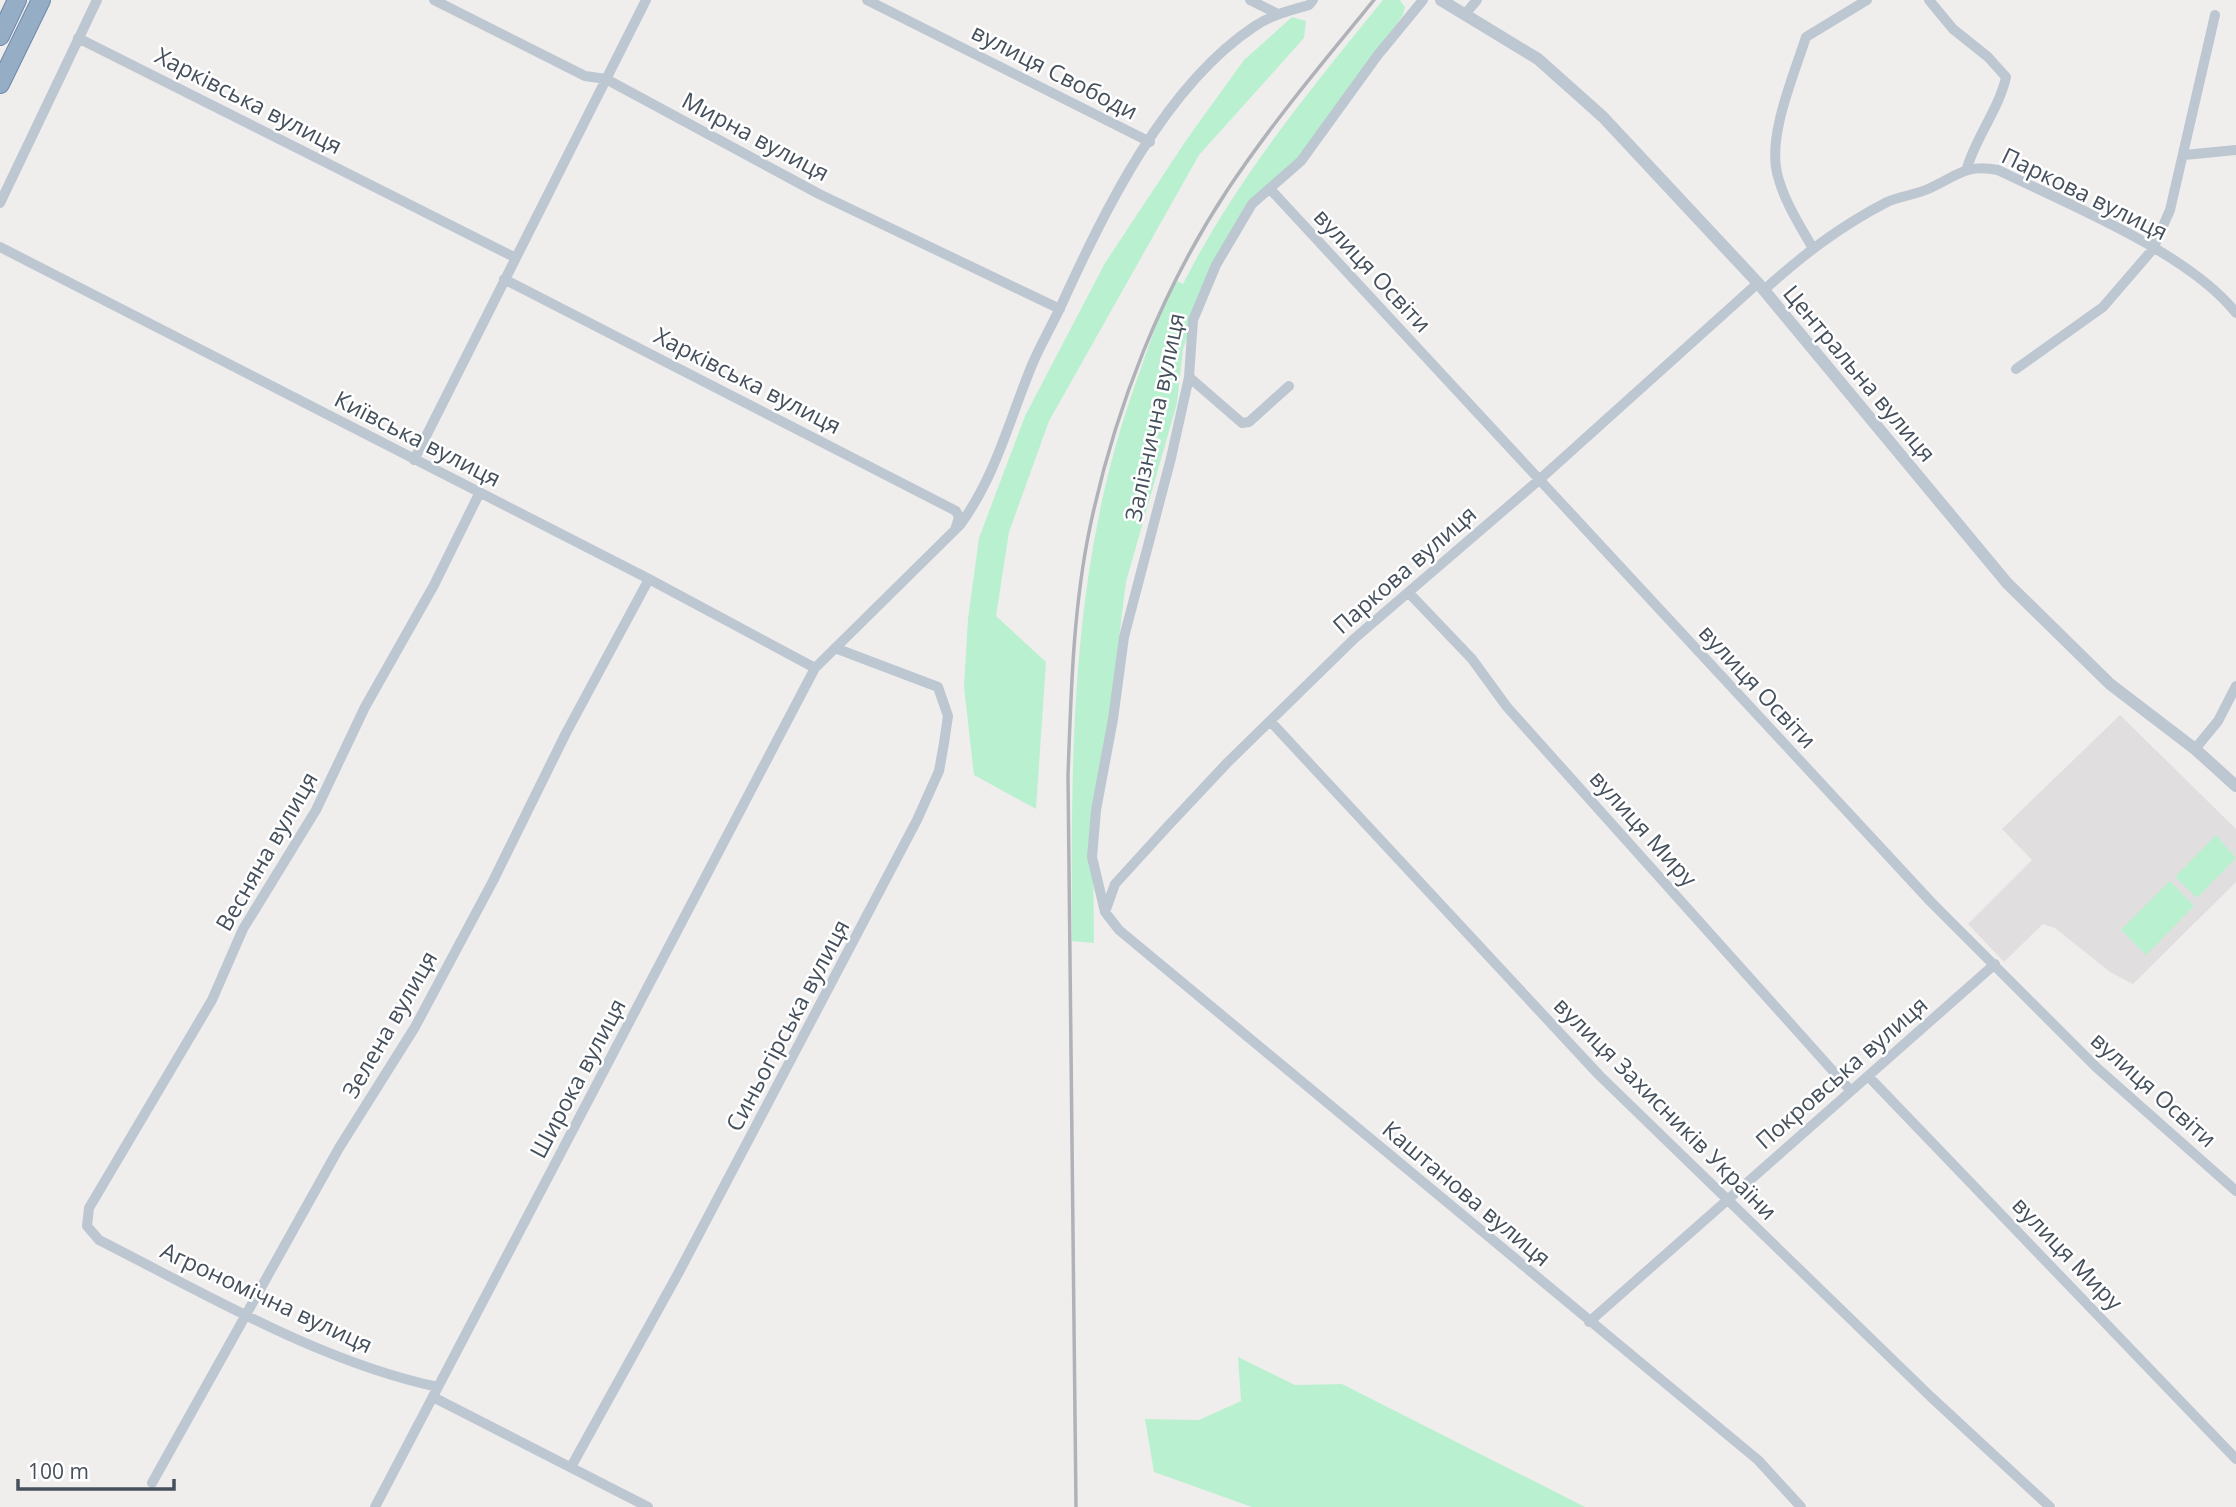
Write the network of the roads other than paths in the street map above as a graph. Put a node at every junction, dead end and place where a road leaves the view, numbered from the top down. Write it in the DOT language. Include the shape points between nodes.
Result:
graph roads {
  1 [pos="17,0"];
  2 [pos="41,0"];
  3 [pos="97,0"];
  4 [pos="434,0"];
  5 [pos="646,0"];
  6 [pos="867,0"];
  7 [pos="1250,0"];
  8 [pos="1313,0"];
  9 [pos="1423,0"];
  10 [pos="1441,0"];
  11 [pos="1477,0"];
  12 [pos="1867,0"];
  13 [pos="1929,0"];
  14 [pos="1466,13"];
  15 [pos="1278,14"];
  16 [pos="2215,15"];
  17 [pos="0,36"];
  18 [pos="78,38"];
  19 [pos="606,79"];
  20 [pos="0,84"];
  21 [pos="1150,142"];
  22 [pos="2236,150"];
  23 [pos="2184,155"];
  24 [pos="1966,168"];
  25 [pos="1270,189"];
  26 [pos="0,204"];
  27 [pos="0,247"];
  28 [pos="1812,247"];
  29 [pos="2153,248"];
  30 [pos="514,257"];
  31 [pos="504,279"];
  32 [pos="1761,287"];
  33 [pos="1060,309"];
  34 [pos="2236,313"];
  35 [pos="2016,369"];
  36 [pos="1189,377"];
  37 [pos="1289,386"];
  38 [pos="414,460"];
  39 [pos="1539,480"];
  40 [pos="479,494"];
  41 [pos="955,529"];
  42 [pos="649,579"];
  43 [pos="1409,593"];
  44 [pos="835,648"];
  45 [pos="815,668"];
  46 [pos="2236,686"];
  47 [pos="1270,721"];
  48 [pos="2195,749"];
  49 [pos="2236,786"];
  50 [pos="1105,912"];
  51 [pos="1994,964"];
  52 [pos="1868,1076"];
  53 [pos="1850,1090"];
  54 [pos="2236,1191"];
  55 [pos="1728,1201"];
  56 [pos="87,1226"];
  57 [pos="247,1314"];
  58 [pos="1590,1322"];
  59 [pos="435,1392"];
  60 [pos="2236,1460"];
  61 [pos="571,1467"];
  62 [pos="152,1483"];
  63 [pos="375,1507"];
  64 [pos="648,1507"];
  65 [pos="1801,1507"];
  66 [pos="2050,1507"];
  1 -- 17 [label="highway"];
  2 -- 20 [label="highway"];
  3 -- 18 [label="street"];
  4 -- 19 [label="street, Мирна вулиця" via="585,76"];
  5 -- 19 [label="street"];
  6 -- 21 [label="street, вулиця Свободи"];
  7 -- 15 [label="street"];
  8 -- 15 [label="street, Широка вулиця"];
  9 -- 25 [label="street, Залізнична вулиця" via="1301,161"];
  10 -- 14 [label="street, Центральна вулиця"];
  11 -- 14 [label="street"];
  12 -- 28 [label="street" via="1805,37 1776,144 1783,191"];
  13 -- 24 [label="street" via="1953,29 2006,77"];
  14 -- 32 [label="street, Центральна вулиця" via="1538,59 1603,117"];
  15 -- 21 [label="street, Широка вулиця" via="1255,26 1206,68"];
  16 -- 23 [label="street"];
  18 -- 26 [label="street"];
  18 -- 30 [label="street, Харківська вулиця"];
  19 -- 30 [label="street"];
  19 -- 33 [label="street, Мирна вулиця" via="819,194"];
  21 -- 33 [label="street, Широка вулиця" via="1092,235"];
  22 -- 23 [label="street"];
  23 -- 29 [label="street" via="2170,210"];
  24 -- 28 [label="street, Паркова вулиця" via="1928,189 1889,201"];
  24 -- 29 [label="street, Паркова вулиця" via="1998,170"];
  25 -- 36 [label="street, Залізнична вулиця" via="1245,215 1204,291 1193,320"];
  25 -- 39 [label="street, вулиця Освіти"];
  27 -- 38 [label="street, Київська вулиця"];
  28 -- 32 [label="street, Паркова вулиця"];
  29 -- 34 [label="street, Паркова вулиця" via="2191,271"];
  29 -- 35 [label="street" via="2103,307"];
  30 -- 31 [label="street"];
  31 -- 38 [label="street"];
  31 -- 41 [label="street, Харківська вулиця" via="956,511"];
  32 -- 39 [label="street, Паркова вулиця"];
  32 -- 48 [label="street, Центральна вулиця" via="2007,583 2110,684"];
  33 -- 41 [label="street, Широка вулиця" via="1032,365 990,478"];
  36 -- 37 [label="street" via="1242,423 1249,422"];
  36 -- 50 [label="street, Залізнична вулиця" via="1124,637 1096,810 1092,857"];
  38 -- 40 [label="street, Київська вулиця"];
  39 -- 43 [label="street, Паркова вулиця"];
  39 -- 51 [label="street, вулиця Освіти"];
  40 -- 42 [label="street, Київська вулиця"];
  40 -- 56 [label="street, Весняна вулиця" via="365,707 316,810 243,929 212,1000 89,1208"];
  41 -- 44 [label="street, Широка вулиця"];
  42 -- 45 [label="street, Київська вулиця"];
  42 -- 57 [label="street, Зелена вулиця" via="415,1027 339,1148"];
  43 -- 47 [label="street, Паркова вулиця"];
  43 -- 53 [label="street, вулиця Миру"];
  44 -- 45 [label="street, Широка вулиця"];
  44 -- 61 [label="street, Синьогірська вулиця" via="938,687 948,716 939,771 818,1012"];
  45 -- 59 [label="street, Широка вулиця"];
  46 -- 48 [label="street" via="2218,721"];
  47 -- 50 [label="street, Паркова вулиця" via="1115,884"];
  47 -- 55 [label="street, вулиця Захисників України" via="1599,1075"];
  48 -- 49 [label="street, Центральна вулиця"];
  50 -- 58 [label="street, Каштанова вулиця" via="1119,930"];
  51 -- 52 [label="street, Покровська вулиця"];
  51 -- 54 [label="street, вулиця Освіти" via="2096,1068"];
  52 -- 53 [label="street, Покровська вулиця"];
  52 -- 60 [label="street, вулиця Миру"];
  53 -- 55 [label="street, Покровська вулиця"];
  55 -- 58 [label="street, Покровська вулиця"];
  55 -- 66 [label="street, вулиця Захисників України"];
  56 -- 57 [label="street, Агрономічна вулиця" via="99,1240"];
  57 -- 59 [label="street, Агрономічна вулиця" via="363,1366"];
  57 -- 62 [label="street, Зелена вулиця"];
  58 -- 65 [label="street, Каштанова вулиця" via="1758,1460"];
  59 -- 61 [label="street, Агрономічна вулиця"];
  59 -- 63 [label="street, Широка вулиця"];
  61 -- 64 [label="street, Агрономічна вулиця"];
}
